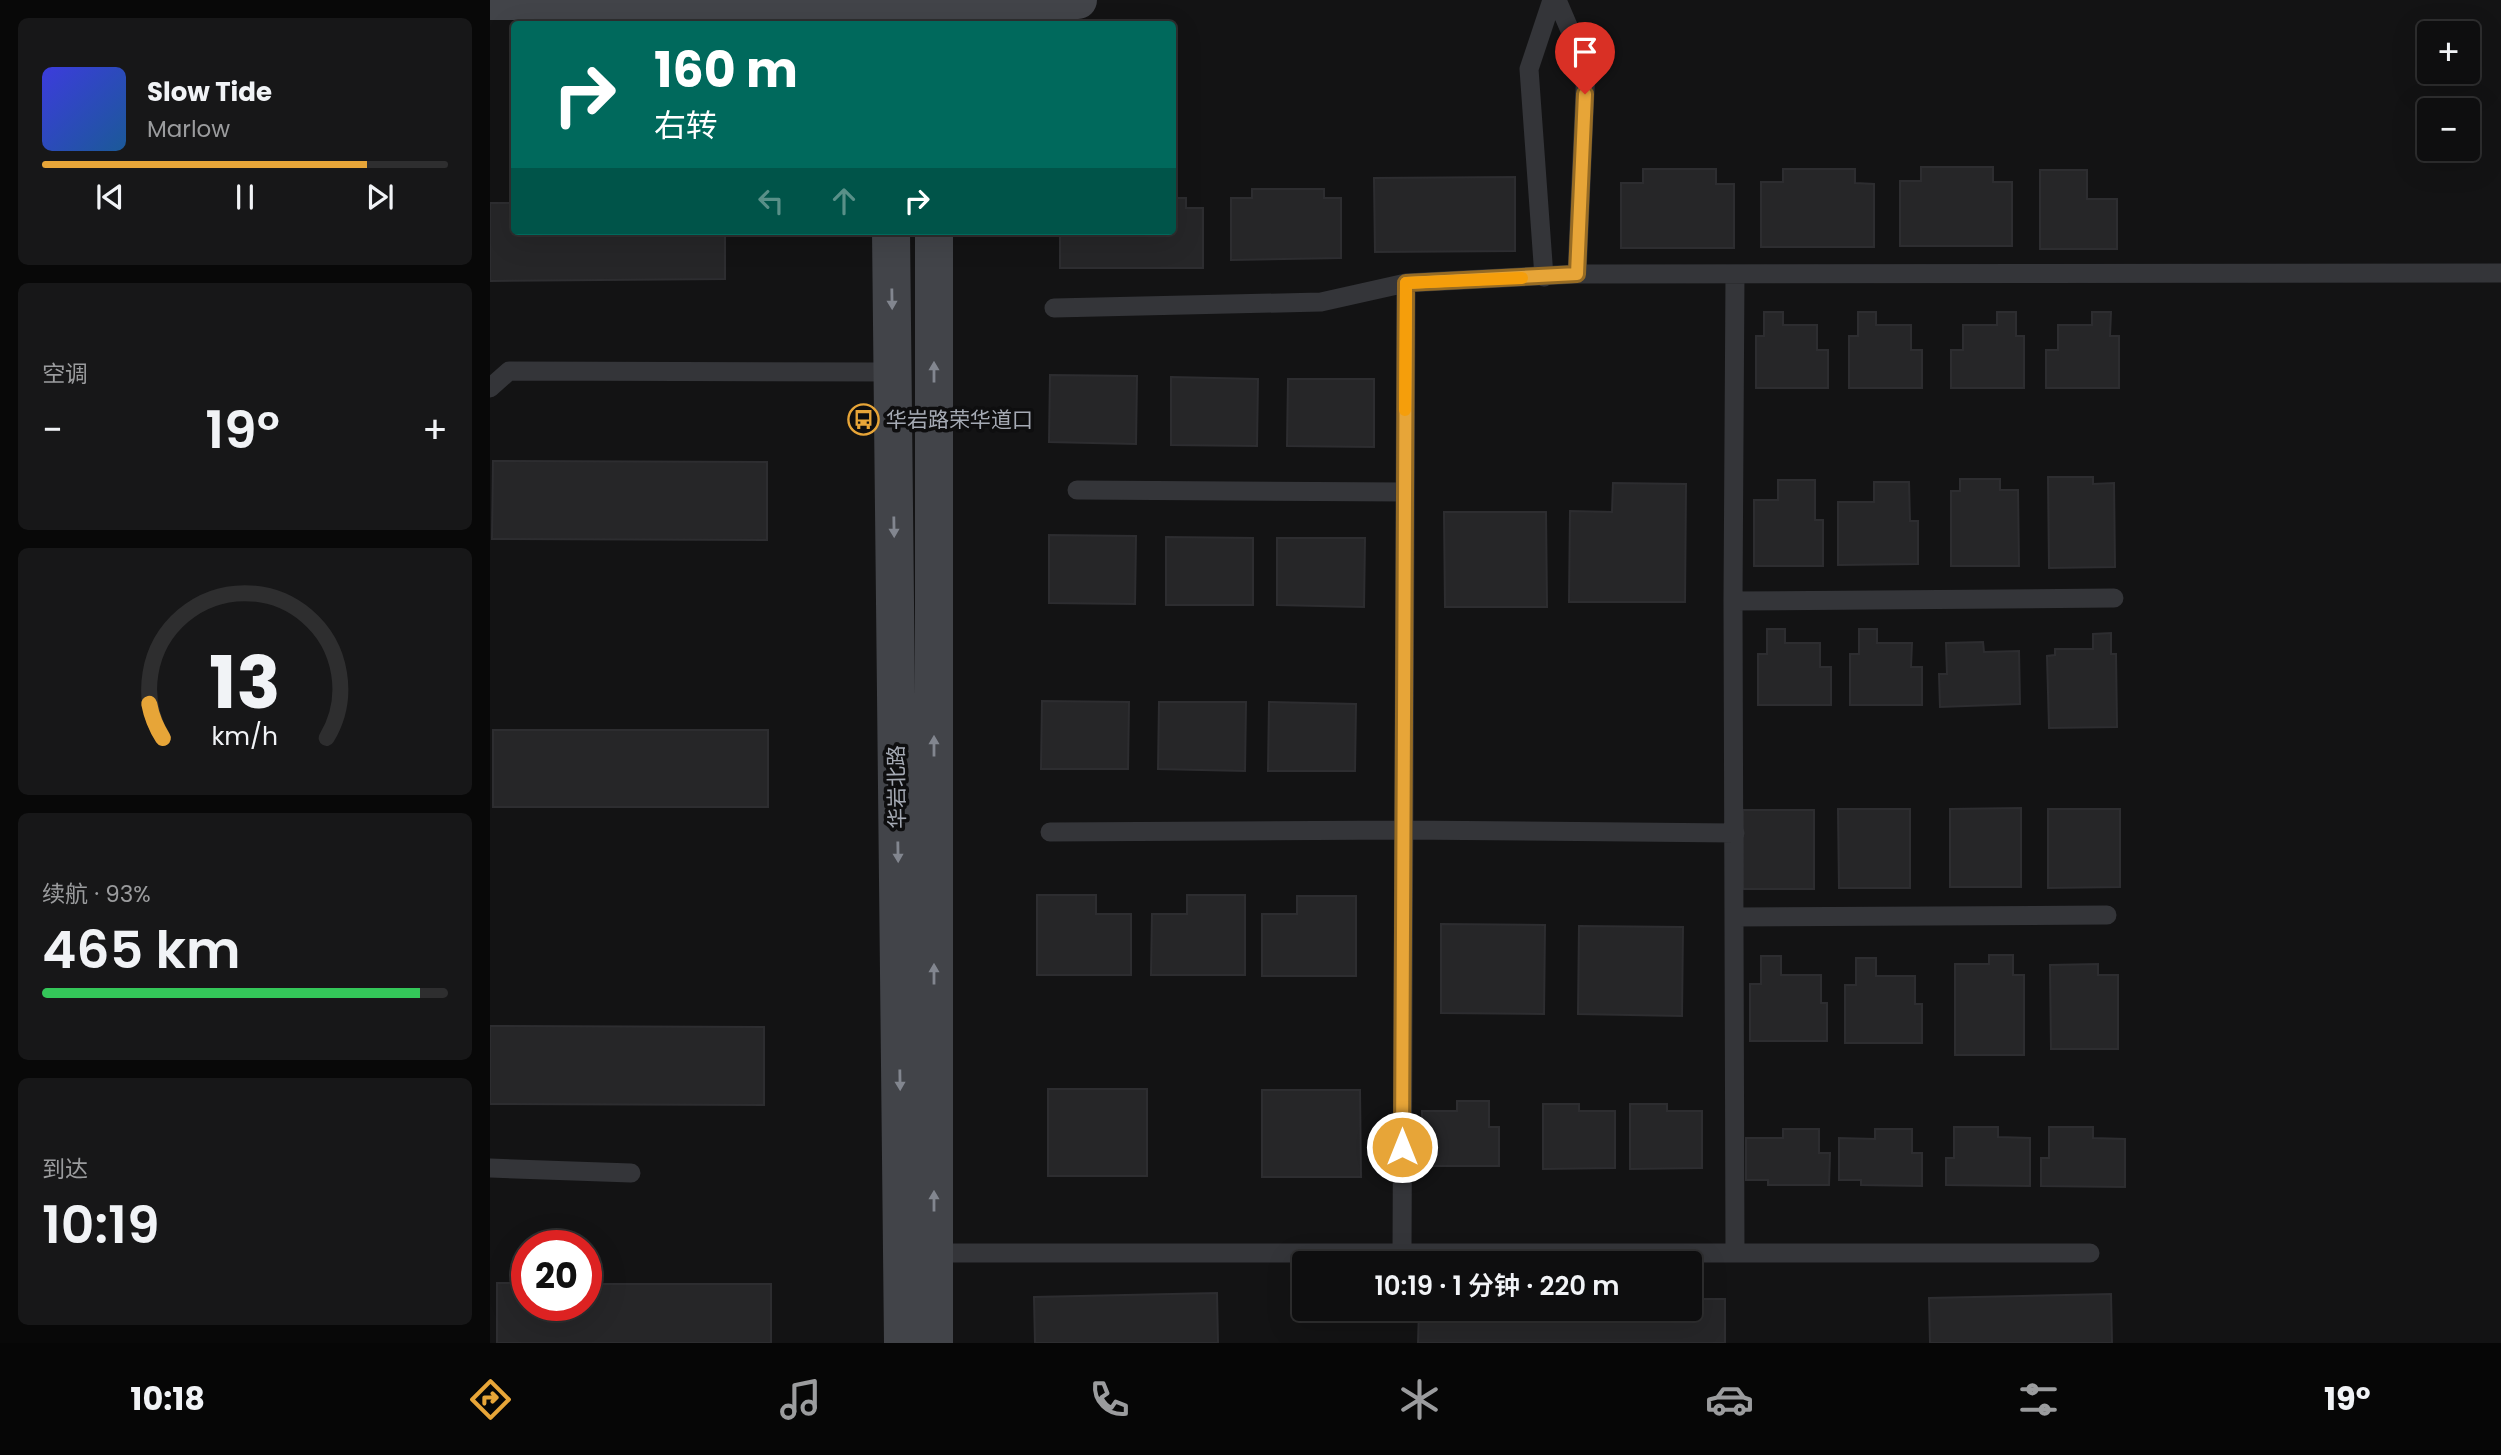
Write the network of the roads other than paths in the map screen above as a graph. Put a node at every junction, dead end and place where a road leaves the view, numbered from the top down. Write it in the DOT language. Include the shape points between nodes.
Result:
graph roads {
  1 [pos="888,0"];
  2 [pos="1077,0"];
  3 [pos="1555,0"];
  4 [pos="490,1"];
  5 [pos="934,9"];
  6 [pos="888,21"];
  7 [pos="891,235"];
  8 [pos="934,235"];
  9 [pos="2501,273"];
  10 [pos="1577,274"];
  11 [pos="1735,274"];
  12 [pos="1544,277"];
  13 [pos="1406,283"];
  14 [pos="1054,308"];
  15 [pos="892,373"];
  16 [pos="490,388"];
  17 [pos="1077,489"];
  18 [pos="1405,492"];
  19 [pos="2114,598"];
  20 [pos="1733,600"];
  21 [pos="1403,830"];
  22 [pos="1049,832"];
  23 [pos="1735,833"];
  24 [pos="2107,915"];
  25 [pos="1735,917"];
  26 [pos="490,1168"];
  27 [pos="631,1173"];
  28 [pos="1402,1251"];
  29 [pos="934,1253"];
  30 [pos="1292,1253"];
  31 [pos="1702,1253"];
  32 [pos="1735,1253"];
  33 [pos="2090,1253"];
  34 [pos="903,1343"];
  35 [pos="934,1343"];
  1 -- 4 [label="street"];
  1 -- 5 [label="street"];
  1 -- 6 [label="street"];
  2 -- 5 [label="street"];
  3 -- 10 [label="lane" via="1586,68"];
  3 -- 12 [label="lane" via="1529,69"];
  7 -- 15 [label="street, 华岩北路, one-way"];
  29 -- 8 [label="street, 华岩北路, one-way"];
  9 -- 11 [label="lane"];
  10 -- 11 [label="lane"];
  10 -- 12 [label="lane"];
  11 -- 20 [label="lane"];
  12 -- 13 [label="lane"];
  13 -- 14 [label="lane" via="1321,302"];
  13 -- 18 [label="lane"];
  15 -- 16 [label="lane" via="509,371"];
  15 -- 34 [label="street, 华岩北路, one-way"];
  17 -- 18 [label="lane"];
  18 -- 21 [label="lane"];
  19 -- 20 [label="lane"];
  20 -- 23 [label="lane"];
  21 -- 22 [label="lane"];
  21 -- 23 [label="lane"];
  21 -- 28 [label="lane"];
  23 -- 25 [label="lane"];
  24 -- 25 [label="lane"];
  25 -- 32 [label="lane"];
  26 -- 27 [label="lane"];
  29 -- 30 [label="lane"];
  29 -- 35 [label="street, 华岩北路"];
  31 -- 32 [label="lane"];
  32 -- 33 [label="lane"];
}
